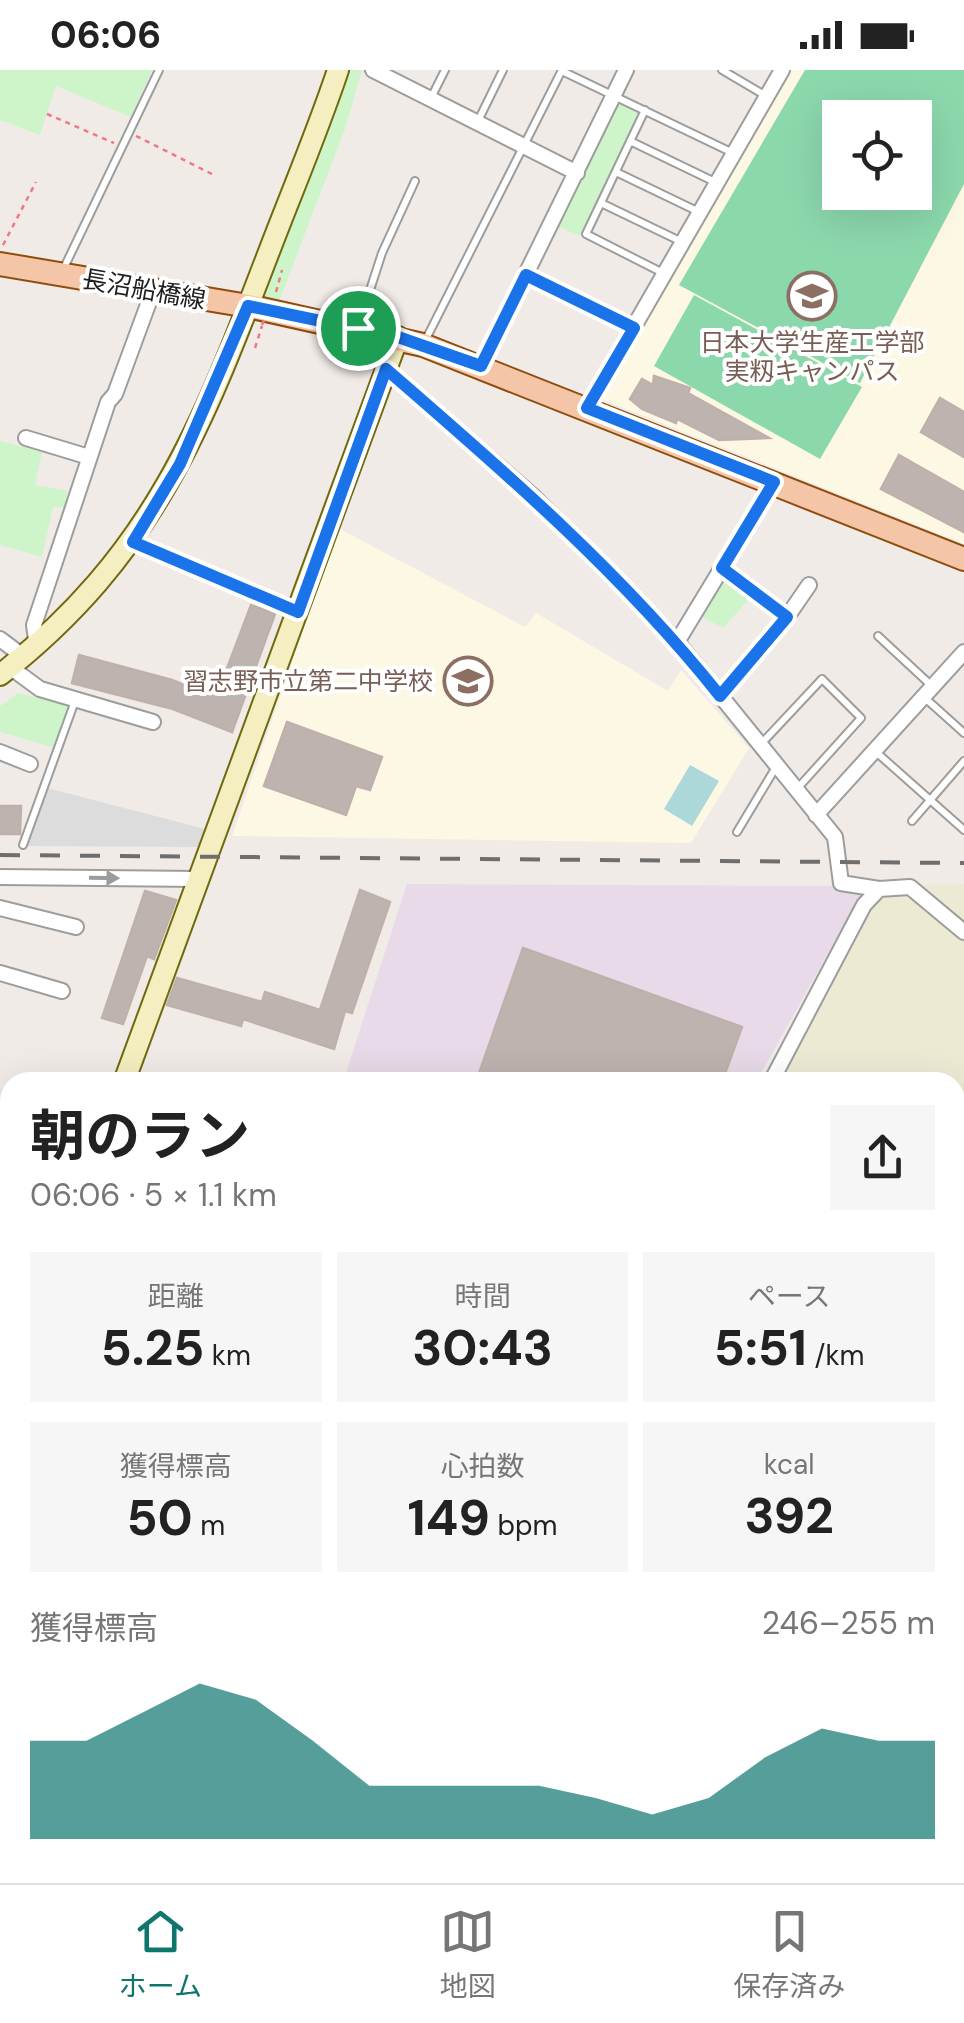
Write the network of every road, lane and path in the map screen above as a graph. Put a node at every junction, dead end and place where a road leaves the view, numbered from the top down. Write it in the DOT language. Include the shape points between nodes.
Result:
graph roads {
  1 [pos="159,70"];
  2 [pos="338,70"];
  3 [pos="445,70"];
  4 [pos="503,70"];
  5 [pos="562,70"];
  6 [pos="626,70"];
  7 [pos="722,70"];
  8 [pos="782,70"];
  9 [pos="377,72"];
  10 [pos="615,96"];
  11 [pos="767,96"];
  12 [pos="430,101"];
  13 [pos="645,110"];
  14 [pos="47,114"];
  15 [pos="476,124"];
  16 [pos="130,133"];
  17 [pos="630,141"];
  18 [pos="124,147"];
  19 [pos="524,147"];
  20 [pos="734,154"];
  21 [pos="616,172"];
  22 [pos="577,173"];
  23 [pos="212,174"];
  24 [pos="415,181"];
  25 [pos="36,182"];
  26 [pos="717,184"];
  27 [pos="601,204"];
  28 [pos="700,212"];
  29 [pos="684,242"];
  30 [pos="0,251"];
  31 [pos="0,264"];
  32 [pos="282,270"];
  33 [pos="60,274"];
  34 [pos="665,274"];
  35 [pos="526,275"];
  36 [pos="153,291"];
  37 [pos="256,315"];
  38 [pos="358,328"];
  39 [pos="634,328"];
  40 [pos="398,337"];
  41 [pos="423,345"];
  42 [pos="255,348"];
  43 [pos="481,366"];
  44 [pos="386,369"];
  45 [pos="587,408"];
  46 [pos="26,438"];
  47 [pos="89,458"];
  48 [pos="774,482"];
  49 [pos="133,542"];
  50 [pos="964,560"];
  51 [pos="722,568"];
  52 [pos="809,585"];
  53 [pos="298,612"];
  54 [pos="787,617"];
  55 [pos="878,636"];
  56 [pos="0,640"];
  57 [pos="678,642"];
  58 [pos="964,652"];
  59 [pos="18,662"];
  60 [pos="929,693"];
  61 [pos="720,696"];
  62 [pos="75,700"];
  63 [pos="153,722"];
  64 [pos="964,733"];
  65 [pos="760,744"];
  66 [pos="0,752"];
  67 [pos="875,752"];
  68 [pos="964,761"];
  69 [pos="30,764"];
  70 [pos="777,766"];
  71 [pos="796,790"];
  72 [pos="930,800"];
  73 [pos="816,814"];
  74 [pos="912,820"];
  75 [pos="964,830"];
  76 [pos="737,832"];
  77 [pos="23,845"];
  78 [pos="4,877"];
  79 [pos="199,879"];
  80 [pos="879,889"];
  81 [pos="0,905"];
  82 [pos="76,926"];
  83 [pos="964,932"];
  84 [pos="0,973"];
  85 [pos="62,991"];
  86 [pos="128,1072"];
  87 [pos="775,1072"];
  1 -- 16 [label="lane"];
  2 -- 37 [label="street"];
  3 -- 12 [label="lane"];
  4 -- 15 [label="lane"];
  5 -- 10 [label="lane"];
  5 -- 19 [label="lane"];
  6 -- 10 [label="street"];
  7 -- 11 [label="lane"];
  8 -- 11 [label="street"];
  9 -- 12 [label="street"];
  10 -- 13 [label="lane"];
  10 -- 22 [label="street"];
  11 -- 20 [label="street"];
  12 -- 15 [label="street"];
  13 -- 17 [label="lane"];
  13 -- 20 [label="lane"];
  14 -- 18 [label="path"];
  15 -- 19 [label="street"];
  16 -- 18 [label="lane"];
  16 -- 23 [label="path"];
  17 -- 21 [label="lane"];
  17 -- 26 [label="lane"];
  18 -- 33 [label="lane"];
  19 -- 22 [label="street"];
  19 -- 41 [label="lane"];
  20 -- 26 [label="street"];
  21 -- 27 [label="lane"];
  21 -- 28 [label="lane"];
  22 -- 35 [label="street"];
  24 -- 38 [label="lane"];
  25 -- 30 [label="path"];
  26 -- 28 [label="street"];
  27 -- 29 [label="lane"];
  27 -- 34 [label="lane" via="586,234"];
  28 -- 29 [label="street"];
  29 -- 34 [label="street"];
  31 -- 33 [label="main road, 長沼船橋線"];
  32 -- 37 [label="path, bridge" via="273,299"];
  33 -- 36 [label="main road, 長沼船橋線"];
  34 -- 39 [label="street"];
  35 -- 39 [label="lane"];
  35 -- 43 [label="street"];
  36 -- 37 [label="main road, 長沼船橋線"];
  36 -- 47 [label="street"];
  37 -- 38 [label="main road, 長沼船橋線"];
  37 -- 42 [label="path"];
  37 -- 49 [label="street"];
  38 -- 40 [label="main road, 長沼船橋線"];
  39 -- 45 [label="street"];
  40 -- 41 [label="main road, 長沼船橋線"];
  40 -- 44 [label="street"];
  41 -- 43 [label="main road, 長沼船橋線"];
  43 -- 45 [label="main road, 長沼船橋線"];
  44 -- 53 [label="street"];
  44 -- 57 [label="street" via="534,498"];
  45 -- 48 [label="main road, 長沼船橋線"];
  46 -- 47 [label="street"];
  47 -- 59 [label="street"];
  48 -- 50 [label="main road, 長沼船橋線"];
  48 -- 51 [label="street"];
  49 -- 53 [label="street"];
  49 -- 59 [label="street" via="90,595"];
  51 -- 54 [label="street"];
  51 -- 57 [label="street"];
  52 -- 54 [label="street"];
  53 -- 79 [label="street"];
  54 -- 61 [label="street"];
  55 -- 60 [label="lane"];
  56 -- 59 [label="street"];
  57 -- 61 [label="street"];
  58 -- 60 [label="street"];
  59 -- 62 [label="street" via="40,688"];
  60 -- 64 [label="lane"];
  60 -- 67 [label="street"];
  61 -- 65 [label="street"];
  62 -- 63 [label="street"];
  62 -- 77 [label="lane"];
  65 -- 70 [label="street"];
  65 -- 71 [label="lane" via="822,679 861,718"];
  66 -- 69 [label="street"];
  67 -- 72 [label="lane"];
  67 -- 73 [label="street"];
  68 -- 72 [label="lane"];
  70 -- 71 [label="street"];
  70 -- 76 [label="lane"];
  71 -- 73 [label="street"];
  72 -- 74 [label="lane"];
  72 -- 75 [label="lane"];
  73 -- 80 [label="street" via="835,837 841,884"];
  78 -- 79 [label="street, one-way"];
  78 -- 81 [label="street"];
  79 -- 86 [label="street"];
  80 -- 83 [label="street" via="910,887"];
  80 -- 87 [label="street" via="864,904"];
  81 -- 82 [label="street"];
  84 -- 85 [label="street"];
}
